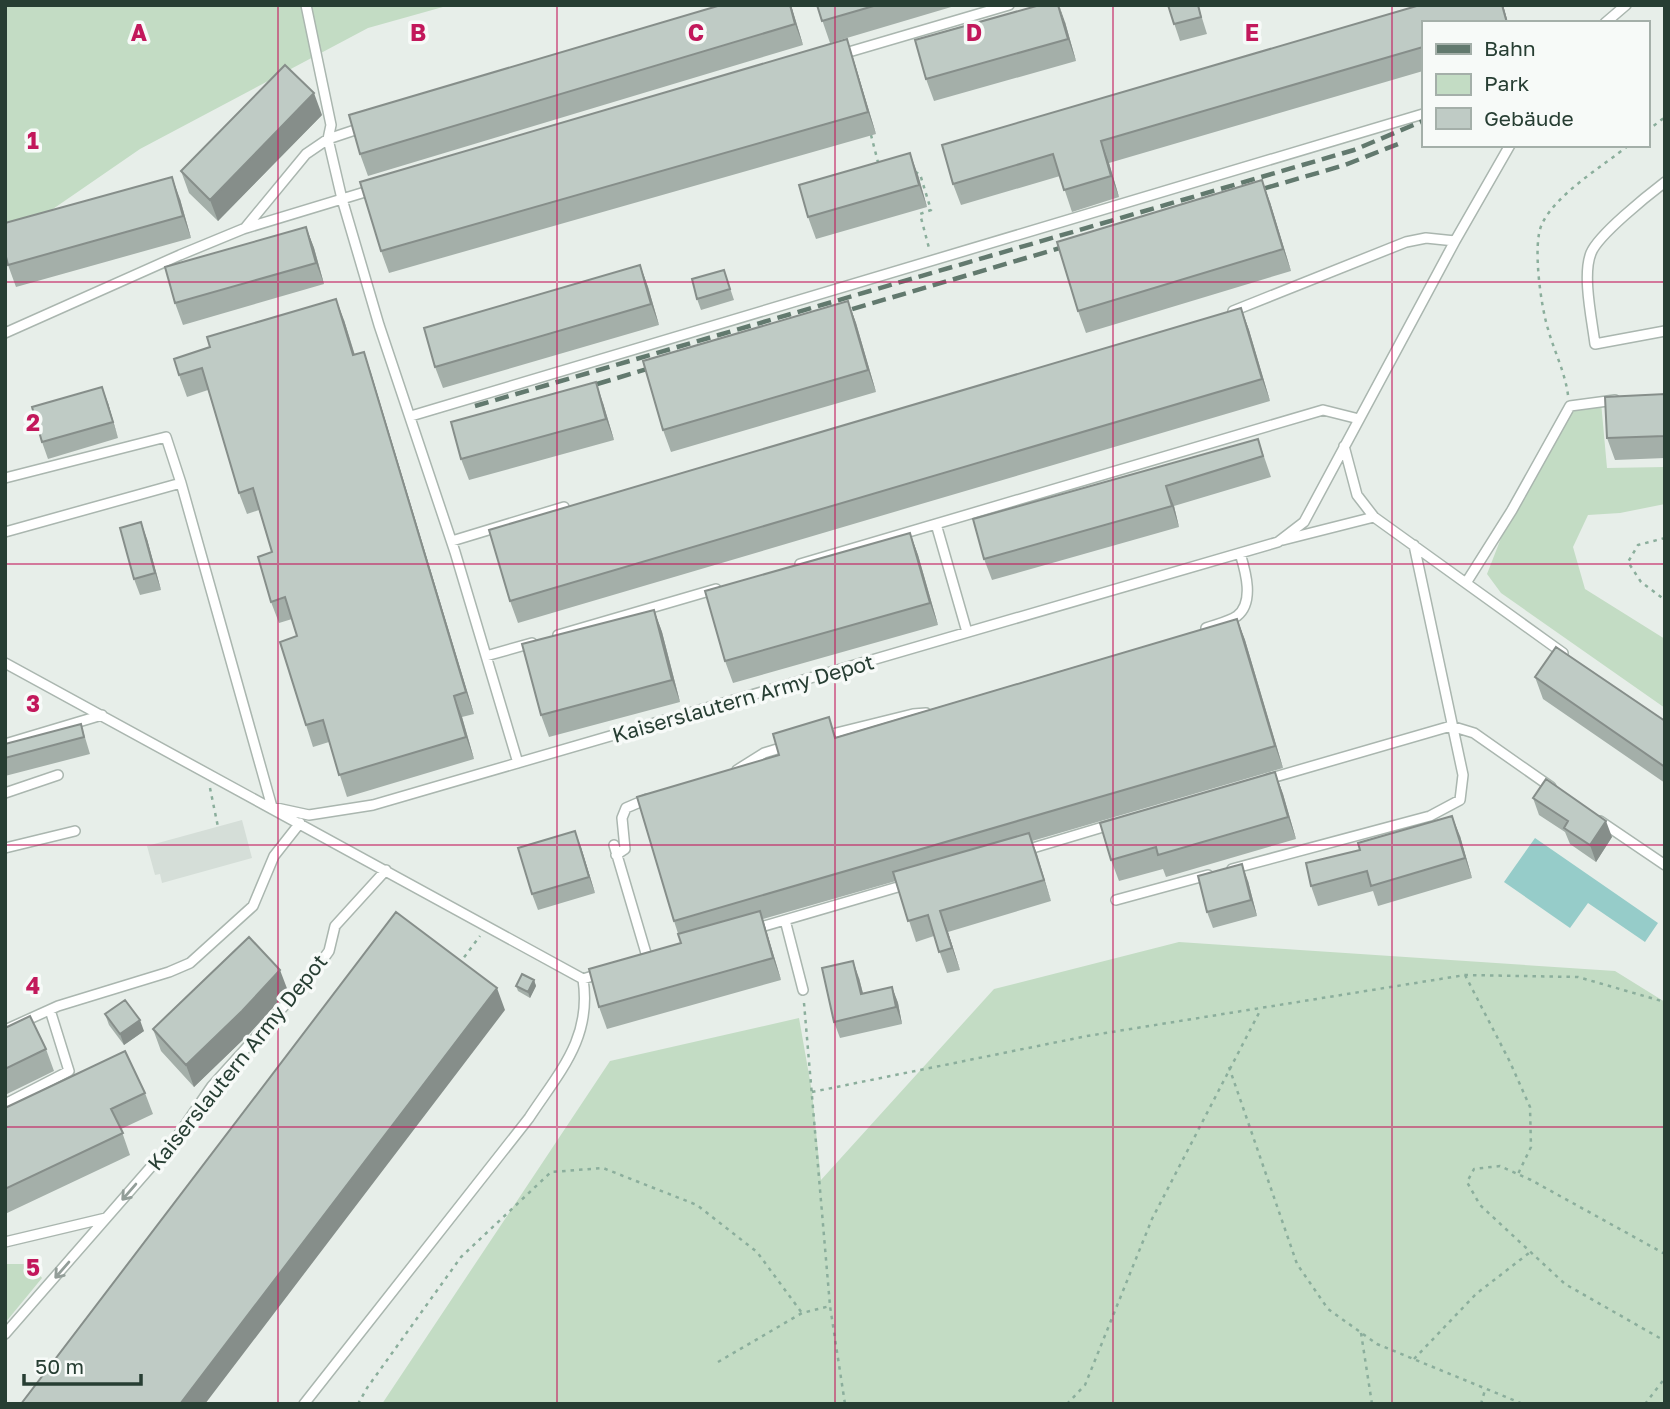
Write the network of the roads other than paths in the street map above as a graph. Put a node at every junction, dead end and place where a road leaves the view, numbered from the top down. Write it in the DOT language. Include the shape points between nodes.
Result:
graph roads {
  1 [pos="306,5"];
  2 [pos="1009,5"];
  3 [pos="1626,5"];
  4 [pos="1607,21"];
  5 [pos="835,56"];
  6 [pos="1422,114"];
  7 [pos="368,125"];
  8 [pos="328,139"];
  9 [pos="1509,147"];
  10 [pos="1665,183"];
  11 [pos="382,187"];
  12 [pos="342,199"];
  13 [pos="243,229"];
  14 [pos="1455,241"];
  15 [pos="1229,312"];
  16 [pos="1665,331"];
  17 [pos="5,333"];
  18 [pos="1626,400"];
  19 [pos="411,416"];
  20 [pos="1359,419"];
  21 [pos="1344,446"];
  22 [pos="5,478"];
  23 [pos="181,483"];
  24 [pos="569,506"];
  25 [pos="1374,517"];
  26 [pos="936,524"];
  27 [pos="5,532"];
  28 [pos="452,541"];
  29 [pos="1278,542"];
  30 [pos="1414,545"];
  31 [pos="1240,553"];
  32 [pos="791,567"];
  33 [pos="1466,583"];
  34 [pos="724,586"];
  35 [pos="967,632"];
  36 [pos="1190,633"];
  37 [pos="552,637"];
  38 [pos="539,641"];
  39 [pos="486,656"];
  40 [pos="1573,660"];
  41 [pos="5,663"];
  42 [pos="934,712"];
  43 [pos="102,715"];
  44 [pos="1451,726"];
  45 [pos="812,739"];
  46 [pos="800,743"];
  47 [pos="5,744"];
  48 [pos="518,764"];
  49 [pos="728,774"];
  50 [pos="58,775"];
  51 [pos="1264,780"];
  52 [pos="5,793"];
  53 [pos="1564,795"];
  54 [pos="654,797"];
  55 [pos="272,807"];
  56 [pos="1586,811"];
  57 [pos="300,823"];
  58 [pos="1118,823"];
  59 [pos="75,831"];
  60 [pos="5,848"];
  61 [pos="1011,854"];
  62 [pos="1665,865"];
  63 [pos="386,870"];
  64 [pos="918,881"];
  65 [pos="1116,900"];
  66 [pos="785,920"];
  67 [pos="748,931"];
  68 [pos="660,956"];
  69 [pos="648,960"];
  70 [pos="635,964"];
  71 [pos="609,971"];
  72 [pos="583,979"];
  73 [pos="803,990"];
  74 [pos="50,1010"];
  75 [pos="5,1030"];
  76 [pos="5,1104"];
  77 [pos="107,1218"];
  78 [pos="5,1241"];
  79 [pos="5,1334"];
  80 [pos="304,1404"];
  1 -- 8 [label="lane" via="331,125"];
  2 -- 5 [label="lane"];
  3 -- 4 [label="lane"];
  6 -- 19 [label="lane"];
  7 -- 8 [label="lane"];
  8 -- 12 [label="lane"];
  8 -- 13 [label="lane" via="306,154"];
  9 -- 14 [label="lane, Kaiserslautern Army Depot"];
  10 -- 16 [label="lane" via="1601,238 1588,266 1595,344"];
  11 -- 12 [label="lane"];
  12 -- 13 [label="lane"];
  12 -- 19 [label="lane"];
  13 -- 17 [label="lane"];
  14 -- 15 [label="lane" via="1406,242"];
  14 -- 20 [label="lane, Kaiserslautern Army Depot"];
  18 -- 33 [label="lane" via="1570,407"];
  19 -- 28 [label="lane"];
  20 -- 21 [label="lane, Kaiserslautern Army Depot"];
  20 -- 26 [label="lane" via="1322,410"];
  21 -- 25 [label="lane" via="1357,495"];
  21 -- 29 [label="lane, Kaiserslautern Army Depot" via="1304,522"];
  22 -- 23 [label="lane" via="166,437"];
  23 -- 27 [label="lane"];
  23 -- 55 [label="lane"];
  24 -- 28 [label="lane"];
  25 -- 29 [label="lane"];
  25 -- 30 [label="lane"];
  26 -- 32 [label="lane"];
  26 -- 35 [label="lane"];
  28 -- 39 [label="lane"];
  29 -- 31 [label="lane, Kaiserslautern Army Depot"];
  30 -- 33 [label="lane"];
  30 -- 44 [label="lane"];
  31 -- 35 [label="lane, Kaiserslautern Army Depot"];
  31 -- 36 [label="lane" via="1247,590 1242,611"];
  33 -- 40 [label="lane"];
  34 -- 37 [label="lane"];
  35 -- 48 [label="lane, Kaiserslautern Army Depot"];
  38 -- 39 [label="lane"];
  39 -- 48 [label="lane"];
  41 -- 43 [label="lane, Kaiserslautern Army Depot"];
  42 -- 45 [label="lane"];
  43 -- 47 [label="lane"];
  43 -- 55 [label="lane, Kaiserslautern Army Depot"];
  44 -- 51 [label="lane"];
  44 -- 53 [label="lane" via="1474,733"];
  44 -- 65 [label="lane" via="1463,775 1460,800 1430,816"];
  46 -- 49 [label="lane" via="764,753"];
  48 -- 55 [label="lane, Kaiserslautern Army Depot" via="373,805 309,815"];
  50 -- 52 [label="lane"];
  54 -- 69 [label="lane" via="626,808 622,818 625,849 615,850"];
  55 -- 57 [label="lane, Kaiserslautern Army Depot"];
  56 -- 62 [label="lane"];
  57 -- 63 [label="lane, Kaiserslautern Army Depot"];
  57 -- 74 [label="lane" via="274,856 253,906 190,963"];
  58 -- 61 [label="lane"];
  59 -- 60 [label="lane"];
  63 -- 72 [label="lane, Kaiserslautern Army Depot"];
  63 -- 77 [label="lane, Kaiserslautern Army Depot, one-way" via="335,926 329,951 311,976 212,1087 177,1137"];
  64 -- 66 [label="lane"];
  66 -- 67 [label="lane"];
  66 -- 73 [label="lane"];
  68 -- 69 [label="lane"];
  69 -- 70 [label="lane"];
  71 -- 72 [label="lane"];
  72 -- 80 [label="lane" via="583,1026 560,1072 529,1118"];
  74 -- 75 [label="lane"];
  74 -- 76 [label="lane" via="69,1071"];
  77 -- 78 [label="lane"];
  77 -- 79 [label="lane, Kaiserslautern Army Depot, one-way"];
}
